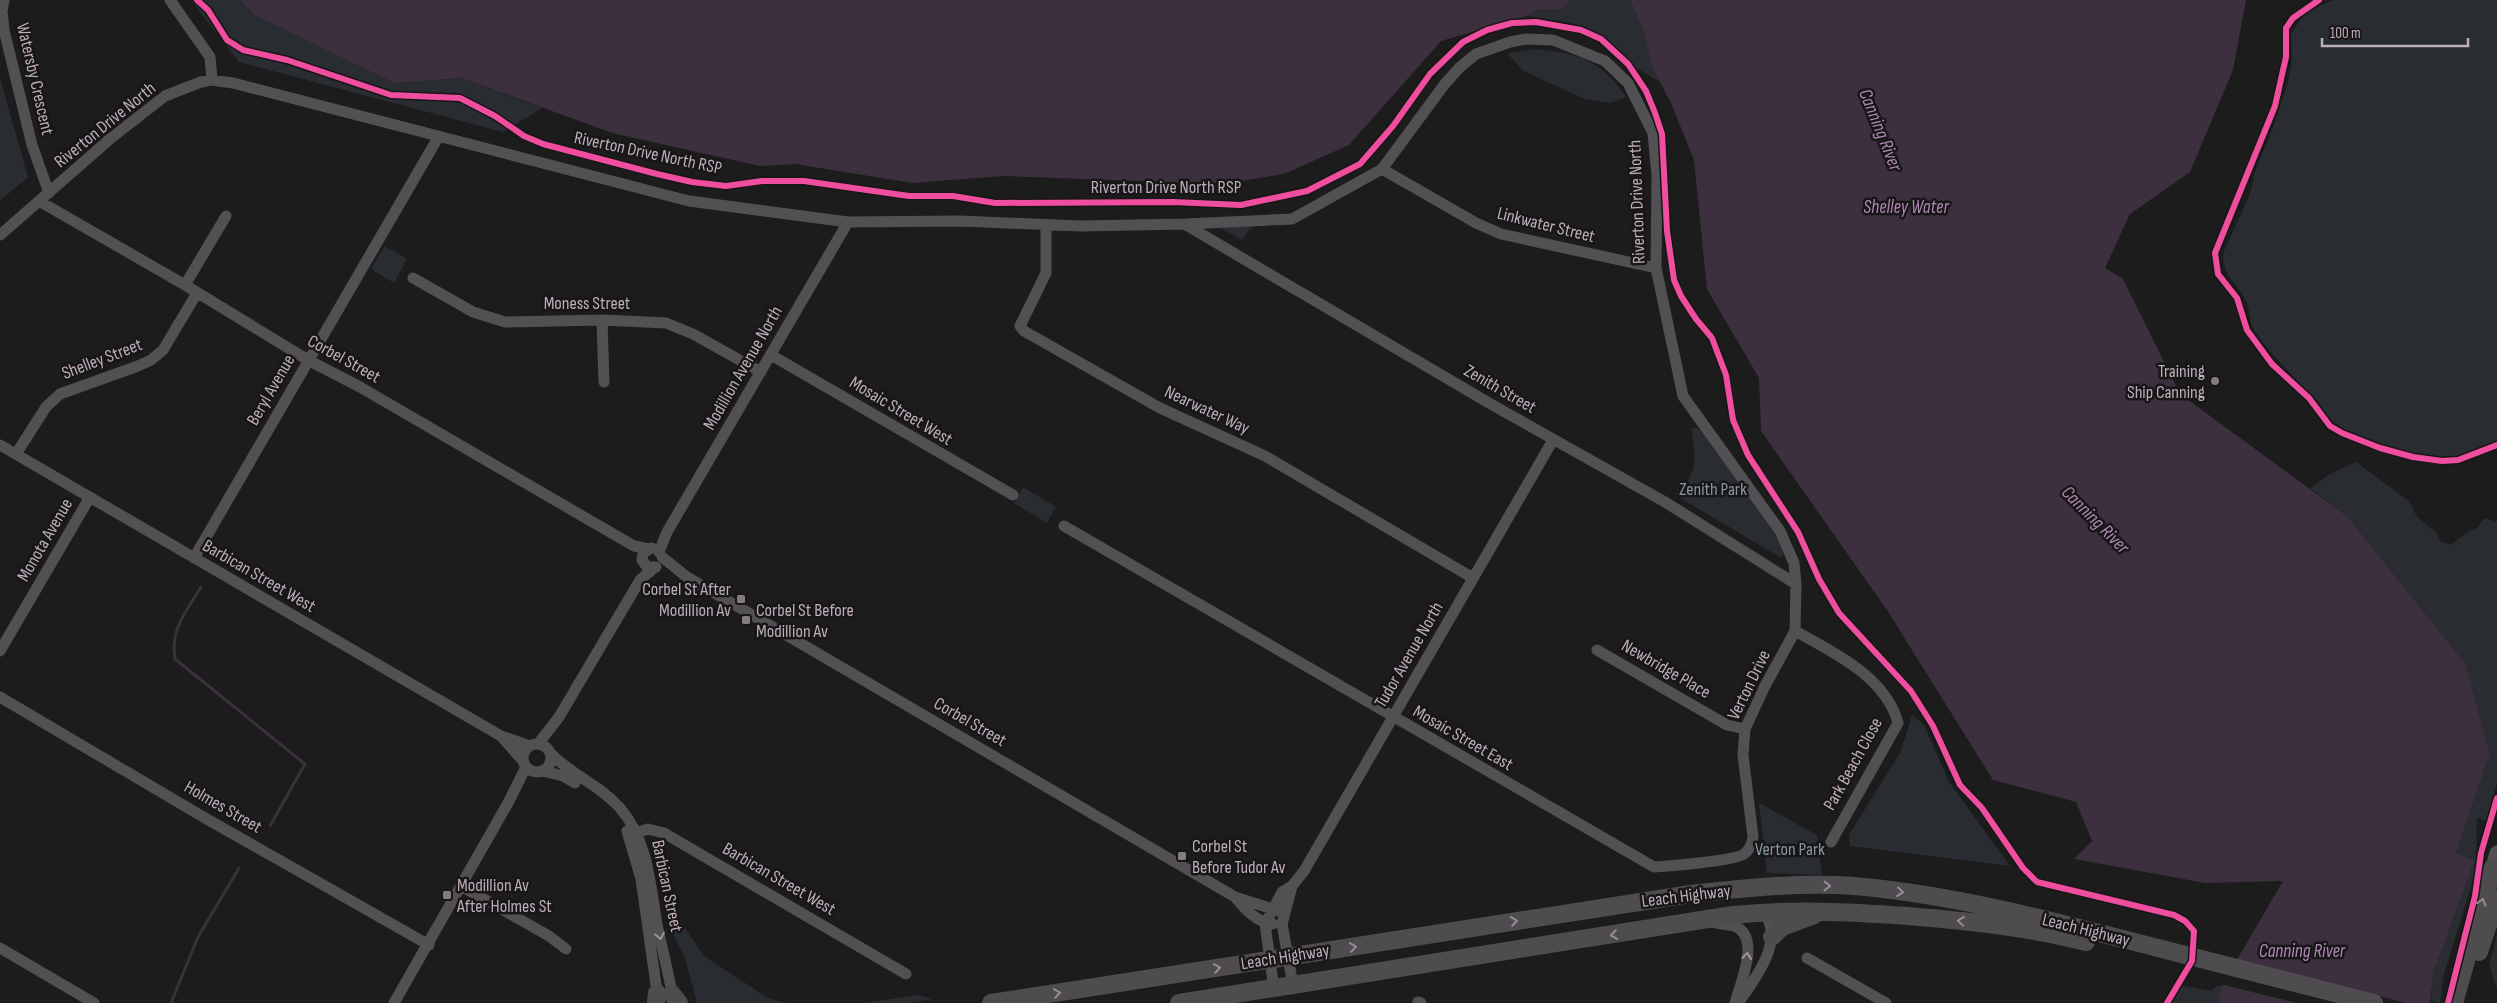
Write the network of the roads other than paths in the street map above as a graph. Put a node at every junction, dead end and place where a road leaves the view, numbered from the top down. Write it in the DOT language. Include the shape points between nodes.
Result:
graph roads {
  1 [pos="4,0"];
  2 [pos="170,0"];
  3 [pos="212,80"];
  4 [pos="439,136"];
  5 [pos="1382,168"];
  6 [pos="49,193"];
  7 [pos="39,201"];
  8 [pos="226,216"];
  9 [pos="848,222"];
  10 [pos="1186,224"];
  11 [pos="1046,225"];
  12 [pos="0,235"];
  13 [pos="1656,268"];
  14 [pos="413,278"];
  15 [pos="185,285"];
  16 [pos="197,293"];
  17 [pos="602,320"];
  18 [pos="771,355"];
  19 [pos="308,360"];
  20 [pos="761,372"];
  21 [pos="604,382"];
  22 [pos="1553,440"];
  23 [pos="0,445"];
  24 [pos="16,454"];
  25 [pos="1013,495"];
  26 [pos="90,498"];
  27 [pos="1064,526"];
  28 [pos="194,558"];
  29 [pos="652,558"];
  30 [pos="1473,578"];
  31 [pos="1796,584"];
  32 [pos="1795,631"];
  33 [pos="1597,650"];
  34 [pos="0,651"];
  35 [pos="0,697"];
  36 [pos="559,717"];
  37 [pos="1393,717"];
  38 [pos="1745,729"];
  39 [pos="501,736"];
  40 [pos="534,745"];
  41 [pos="550,752"];
  42 [pos="532,768"];
  43 [pos="633,834"];
  44 [pos="1831,842"];
  45 [pos="1751,847"];
  46 [pos="2496,861"];
  47 [pos="461,886"];
  48 [pos="1292,886"];
  49 [pos="1727,890"];
  50 [pos="1235,897"];
  51 [pos="2497,898"];
  52 [pos="1273,907"];
  53 [pos="1827,911"];
  54 [pos="1764,912"];
  55 [pos="1284,919"];
  56 [pos="1700,921"];
  57 [pos="1266,924"];
  58 [pos="1772,937"];
  59 [pos="428,945"];
  60 [pos="0,948"];
  61 [pos="566,949"];
  62 [pos="1288,957"];
  63 [pos="2168,957"];
  64 [pos="1807,958"];
  65 [pos="1269,960"];
  66 [pos="906,974"];
  67 [pos="1293,985"];
  68 [pos="1274,988"];
  69 [pos="666,1000"];
  70 [pos="94,1003"];
  71 [pos="394,1003"];
  72 [pos="991,1003"];
  73 [pos="1179,1003"];
  74 [pos="1736,1003"];
  75 [pos="1886,1003"];
  76 [pos="2329,1003"];
  77 [pos="2374,1003"];
  78 [pos="2454,1003"];
  79 [pos="2464,1003"];
  1 -- 6 [label="street, Watersby Crescent" via="4,30 32,145"];
  2 -- 3 [label="street" via="210,57"];
  3 -- 4 [label="street, Riverton Drive North"];
  3 -- 6 [label="street, Riverton Drive North" via="165,96"];
  4 -- 9 [label="street, Riverton Drive North" via="689,201"];
  4 -- 19 [label="street, Beryl Avenue"];
  5 -- 10 [label="street, Riverton Drive North" via="1292,219"];
  5 -- 13 [label="street, Linkwater Street" via="1476,224 1501,234"];
  5 -- 13 [label="street, Riverton Drive North" via="1444,85 1476,54 1526,39 1562,43 1605,61 1619,74 1636,96 1653,133 1657,176"];
  6 -- 7 [label="street, Riverton Drive North"];
  7 -- 12 [label="street, Riverton Drive North"];
  7 -- 15 [label="street, Corbel Street"];
  8 -- 15 [label="street"];
  9 -- 11 [label="street, Riverton Drive North" via="960,221"];
  9 -- 18 [label="street, Modillion Avenue North"];
  10 -- 11 [label="street, Riverton Drive North"];
  10 -- 22 [label="street, Zenith Street"];
  11 -- 30 [label="street, Nearwater Way" via="1046,273 1020,326 1024,331 1160,408 1265,456"];
  13 -- 31 [label="street, Riverton Drive North" via="1684,396 1780,530 1794,563"];
  14 -- 17 [label="street, Moness Street" via="473,312 505,322"];
  15 -- 16 [label="street, Corbel Street"];
  16 -- 19 [label="street, Corbel Street"];
  16 -- 24 [label="street, Shelley Street" via="163,350 138,366 60,394 46,407"];
  17 -- 20 [label="street, Moness Street" via="666,323 693,334"];
  17 -- 21 [label="street"];
  18 -- 20 [label="street, Modillion Avenue North"];
  18 -- 25 [label="street, Mosaic Street West"];
  19 -- 28 [label="street, Beryl Avenue"];
  19 -- 29 [label="street, Corbel Street" via="360,387"];
  20 -- 29 [label="street, Modillion Avenue North"];
  22 -- 30 [label="street, Tudor Avenue North"];
  22 -- 31 [label="street, Zenith Street" via="1665,502"];
  23 -- 24 [label="street, Barbican Street West"];
  24 -- 26 [label="street, Barbican Street West"];
  26 -- 28 [label="street, Barbican Street West"];
  26 -- 34 [label="street, Monota Avenue"];
  27 -- 37 [label="street, Mosaic Street East"];
  28 -- 39 [label="street, Barbican Street West"];
  29 -- 36 [label="street, Modillion Avenue North"];
  29 -- 50 [label="street, Corbel Street"];
  30 -- 37 [label="street, Tudor Avenue North"];
  31 -- 32 [label="street, Riverton Drive North"];
  32 -- 38 [label="street, Verton Drive"];
  32 -- 44 [label="street, Park Beach Close" via="1861,672 1886,696 1898,723"];
  33 -- 38 [label="street, Newbridge Place" via="1727,725"];
  35 -- 59 [label="street, Holmes Street"];
  36 -- 40 [label="street, Modillion Avenue North"];
  36 -- 41 [label="street, Modillion Avenue North"];
  37 -- 45 [label="street, Mosaic Street East" via="1654,867 1744,854"];
  37 -- 48 [label="street, Tudor Avenue North" via="1304,871"];
  38 -- 45 [label="street, Verton Drive" via="1743,755 1753,837"];
  39 -- 40 [label="street, Barbican Street West"];
  39 -- 42 [label="street, Barbican Street West"];
  40 -- 41 [label="street, Barbican Street West"];
  40 -- 42 [label="street" via="524,752"];
  41 -- 42 [label="street" via="549,766"];
  41 -- 43 [label="street, Barbican Street" via="565,768 613,802"];
  42 -- 43 [label="street, Barbican Street" via="563,776 595,796"];
  42 -- 47 [label="street" via="508,803"];
  43 -- 66 [label="street, Barbican Street West" via="648,829 664,833"];
  43 -- 69 [label="street, Barbican Street"];
  78 -- 46 [label="highway, one-way"];
  47 -- 59 [label="street"];
  47 -- 61 [label="street"];
  48 -- 52 [label="street, Tudor Avenue North" via="1282,892"];
  48 -- 55 [label="street, Tudor Avenue North"];
  49 -- 54 [label="highway" via="1754,898"];
  62 -- 49 [label="highway, Leach Highway, one-way"];
  49 -- 63 [label="highway, Leach Highway, one-way" via="1772,886 1852,886 1921,894 2039,918"];
  50 -- 52 [label="street, Corbel Street"];
  50 -- 57 [label="street, Corbel Street"];
  51 -- 79 [label="highway"];
  52 -- 55 [label="street, Corbel Street"];
  52 -- 57 [label="street, Tudor Avenue North"];
  53 -- 54 [label="highway, Leach Highway"];
  53 -- 58 [label="highway" via="1782,927"];
  63 -- 53 [label="highway, Leach Highway, one-way" via="2025,929 1937,918"];
  54 -- 56 [label="highway, Leach Highway"];
  54 -- 58 [label="street" via="1771,922"];
  55 -- 57 [label="street"];
  55 -- 62 [label="street, Tudor Avenue North"];
  56 -- 67 [label="highway, Leach Highway, one-way"];
  74 -- 56 [label="street, one-way" via="1748,960 1747,940 1736,927"];
  57 -- 65 [label="street, Tudor Avenue North"];
  58 -- 74 [label="street" via="1756,977"];
  59 -- 71 [label="street"];
  60 -- 70 [label="street"];
  62 -- 65 [label="highway, Leach Highway"];
  62 -- 67 [label="street, Tudor Avenue North"];
  63 -- 76 [label="highway, Leach Highway"];
  63 -- 77 [label="highway, Leach Highway"];
  64 -- 75 [label="street"];
  65 -- 68 [label="street, Tudor Avenue North"];
  72 -- 65 [label="highway, Leach Highway, one-way"];
  67 -- 68 [label="highway, Leach Highway"];
  68 -- 73 [label="highway, Leach Highway"];
}
